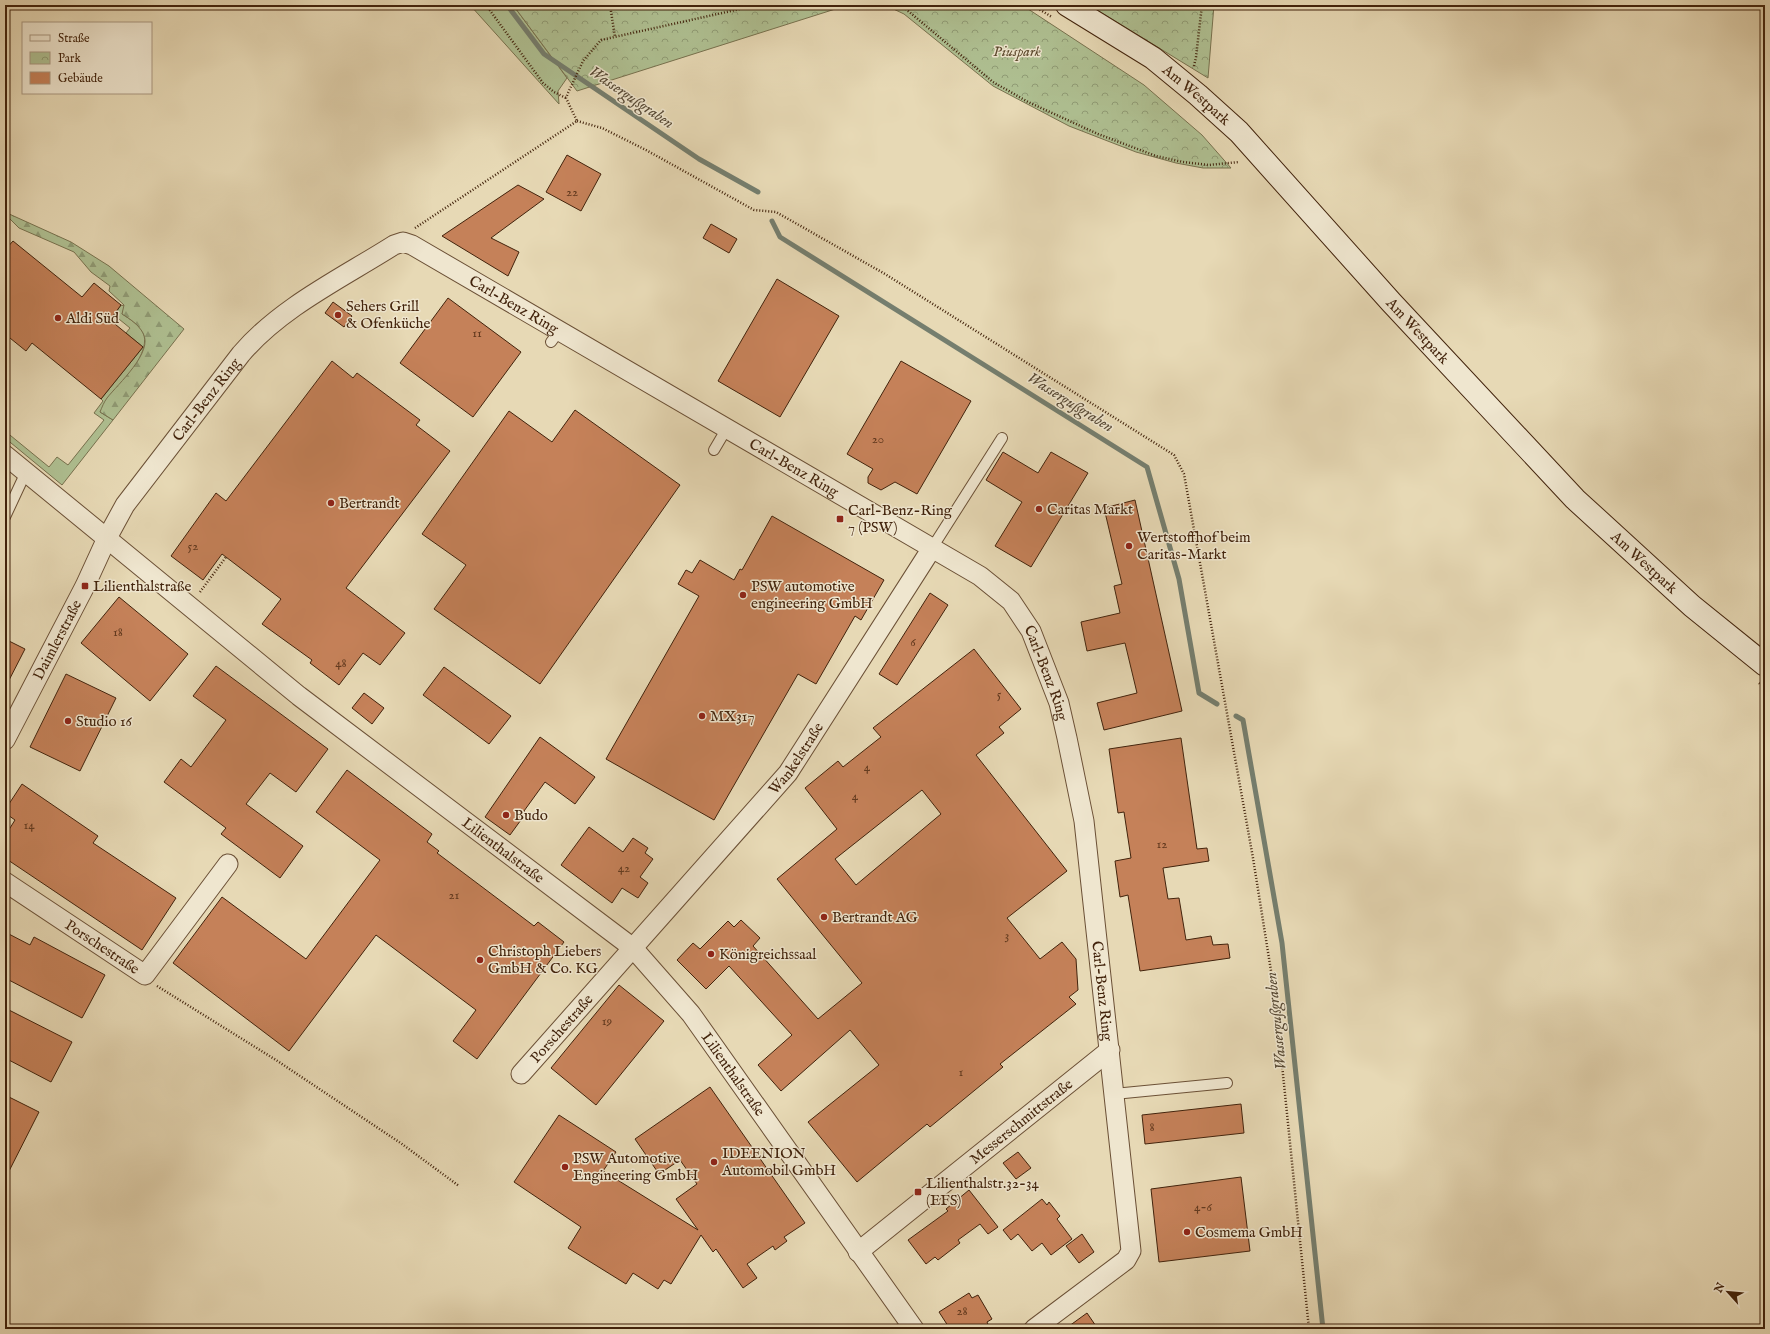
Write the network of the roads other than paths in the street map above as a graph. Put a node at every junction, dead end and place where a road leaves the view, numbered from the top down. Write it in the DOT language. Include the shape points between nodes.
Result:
graph roads {
  1 [pos="1062,13"];
  2 [pos="727,428"];
  3 [pos="1002,438"];
  4 [pos="714,450"];
  5 [pos="5,455"];
  6 [pos="26,472"];
  7 [pos="5,516"];
  8 [pos="107,538"];
  9 [pos="932,548"];
  10 [pos="1765,665"];
  11 [pos="5,740"];
  12 [pos="228,864"];
  13 [pos="5,882"];
  14 [pos="633,948"];
  15 [pos="1110,1050"];
  16 [pos="522,1074"];
  17 [pos="1227,1083"];
  18 [pos="1114,1094"];
  19 [pos="858,1252"];
  20 [pos="914,1329"];
  21 [pos="1034,1329"];
  1 -- 10 [label="main road, Am Westpark" via="1153,58 1239,132 1391,302 1570,494 1692,606"];
  2 -- 4 [label="lane"];
  2 -- 8 [label="street, Carl-Benz Ring" via="555,336 412,245 403,242 394,245 280,316 252,341 124,505"];
  2 -- 9 [label="street, Carl-Benz Ring"];
  3 -- 9 [label="lane"];
  5 -- 6 [label="street, Lilienthalstraße"];
  6 -- 7 [label="lane"];
  6 -- 8 [label="street, Lilienthalstraße"];
  8 -- 11 [label="street, Daimlerstraße"];
  8 -- 14 [label="street, Lilienthalstraße" via="299,696"];
  9 -- 14 [label="street, Wankelstraße" via="788,774"];
  9 -- 15 [label="street, Carl-Benz Ring" via="996,587 1018,610 1031,631 1059,703 1084,821"];
  12 -- 13 [label="street, Porschestraße" via="145,975"];
  14 -- 16 [label="street, Porschestraße"];
  14 -- 19 [label="street, Lilienthalstraße" via="691,1014"];
  15 -- 18 [label="street, Carl-Benz Ring"];
  15 -- 19 [label="street, Messerschmittstraße"];
  17 -- 18 [label="lane"];
  18 -- 21 [label="street, Carl-Benz Ring" via="1131,1251 1126,1260"];
  19 -- 20 [label="street, Lilienthalstraße"];
}
